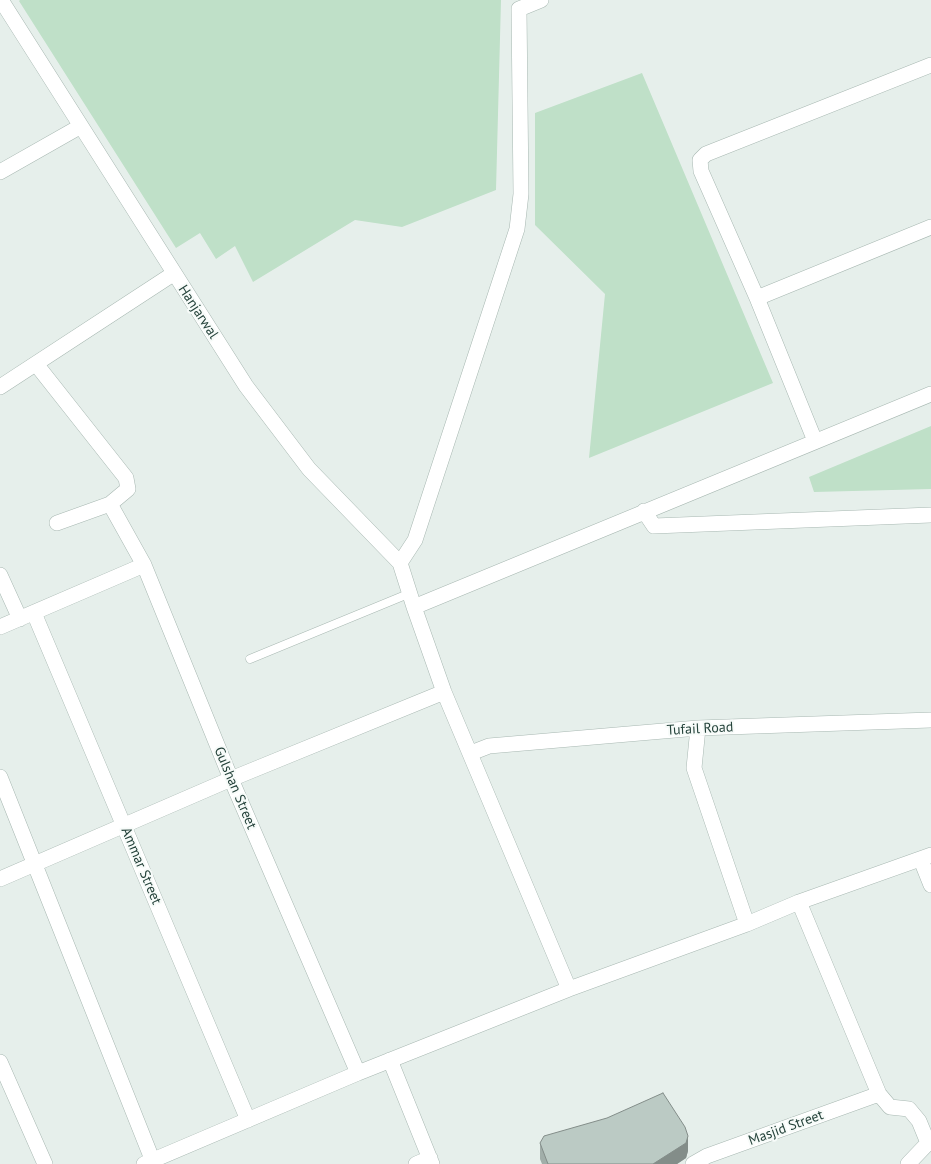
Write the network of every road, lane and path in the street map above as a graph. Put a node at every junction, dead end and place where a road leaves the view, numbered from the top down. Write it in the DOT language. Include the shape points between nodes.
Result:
graph roads {
  1 [pos="1,0"];
  2 [pos="541,0"];
  3 [pos="519,5"];
  4 [pos="931,65"];
  5 [pos="81,126"];
  6 [pos="0,172"];
  7 [pos="931,227"];
  8 [pos="173,274"];
  9 [pos="757,298"];
  10 [pos="36,364"];
  11 [pos="0,387"];
  12 [pos="931,394"];
  13 [pos="815,441"];
  14 [pos="110,504"];
  15 [pos="644,511"];
  16 [pos="931,514"];
  17 [pos="57,523"];
  18 [pos="400,563"];
  19 [pos="144,565"];
  20 [pos="0,575"];
  21 [pos="411,600"];
  22 [pos="27,616"];
  23 [pos="0,627"];
  24 [pos="250,659"];
  25 [pos="444,692"];
  26 [pos="931,720"];
  27 [pos="698,728"];
  28 [pos="472,753"];
  29 [pos="0,777"];
  30 [pos="231,779"];
  31 [pos="124,826"];
  32 [pos="926,858"];
  33 [pos="34,864"];
  34 [pos="0,879"];
  35 [pos="931,885"];
  36 [pos="799,902"];
  37 [pos="746,924"];
  38 [pos="570,989"];
  39 [pos="390,1060"];
  40 [pos="0,1062"];
  41 [pos="358,1073"];
  42 [pos="879,1094"];
  43 [pos="248,1120"];
  44 [pos="426,1162"];
  45 [pos="150,1163"];
  46 [pos="45,1164"];
  47 [pos="693,1164"];
  48 [pos="908,1164"];
  1 -- 5 [label="street, Hanjarwal"];
  2 -- 3 [label="street"];
  3 -- 18 [label="street" via="521,194 517,228 415,540"];
  4 -- 9 [label="street" via="706,154 700,160 701,170"];
  5 -- 6 [label="street"];
  5 -- 8 [label="street, Hanjarwal"];
  7 -- 9 [label="street"];
  8 -- 10 [label="street"];
  8 -- 18 [label="street, Hanjarwal" via="246,386 309,469"];
  9 -- 13 [label="street"];
  10 -- 11 [label="street"];
  10 -- 14 [label="street" via="126,478 128,489"];
  12 -- 13 [label="street"];
  13 -- 15 [label="street"];
  14 -- 17 [label="street"];
  14 -- 19 [label="street, Gulshan Street"];
  15 -- 16 [label="street" via="654,526"];
  15 -- 21 [label="street"];
  18 -- 21 [label="street, Hanjarwal"];
  19 -- 22 [label="street"];
  19 -- 30 [label="street, Gulshan Street"];
  20 -- 22 [label="street, Ammar Street"];
  21 -- 24 [label="lane"];
  21 -- 25 [label="street, Hanjarwal"];
  22 -- 23 [label="street"];
  22 -- 31 [label="street, Ammar Street"];
  25 -- 28 [label="street, Hanjarwal"];
  25 -- 30 [label="street"];
  26 -- 27 [label="street, Tufail Road"];
  27 -- 28 [label="street, Tufail Road" via="490,746"];
  27 -- 37 [label="street" via="694,768"];
  28 -- 38 [label="street, Hanjarwal"];
  29 -- 33 [label="street"];
  30 -- 31 [label="street"];
  30 -- 41 [label="street, Gulshan Street"];
  31 -- 33 [label="street"];
  31 -- 43 [label="street, Ammar Street"];
  32 -- 35 [label="street"];
  32 -- 36 [label="street"];
  33 -- 34 [label="street"];
  33 -- 45 [label="street"];
  36 -- 37 [label="street"];
  36 -- 42 [label="street"];
  37 -- 38 [label="street"];
  38 -- 39 [label="street"];
  39 -- 41 [label="street"];
  39 -- 44 [label="street"];
  40 -- 46 [label="street"];
  41 -- 43 [label="street"];
  42 -- 47 [label="street, Masjid Street" via="707,1156"];
  42 -- 48 [label="street" via="890,1107 909,1109 919,1121 928,1143"];
  43 -- 45 [label="street"];
}
